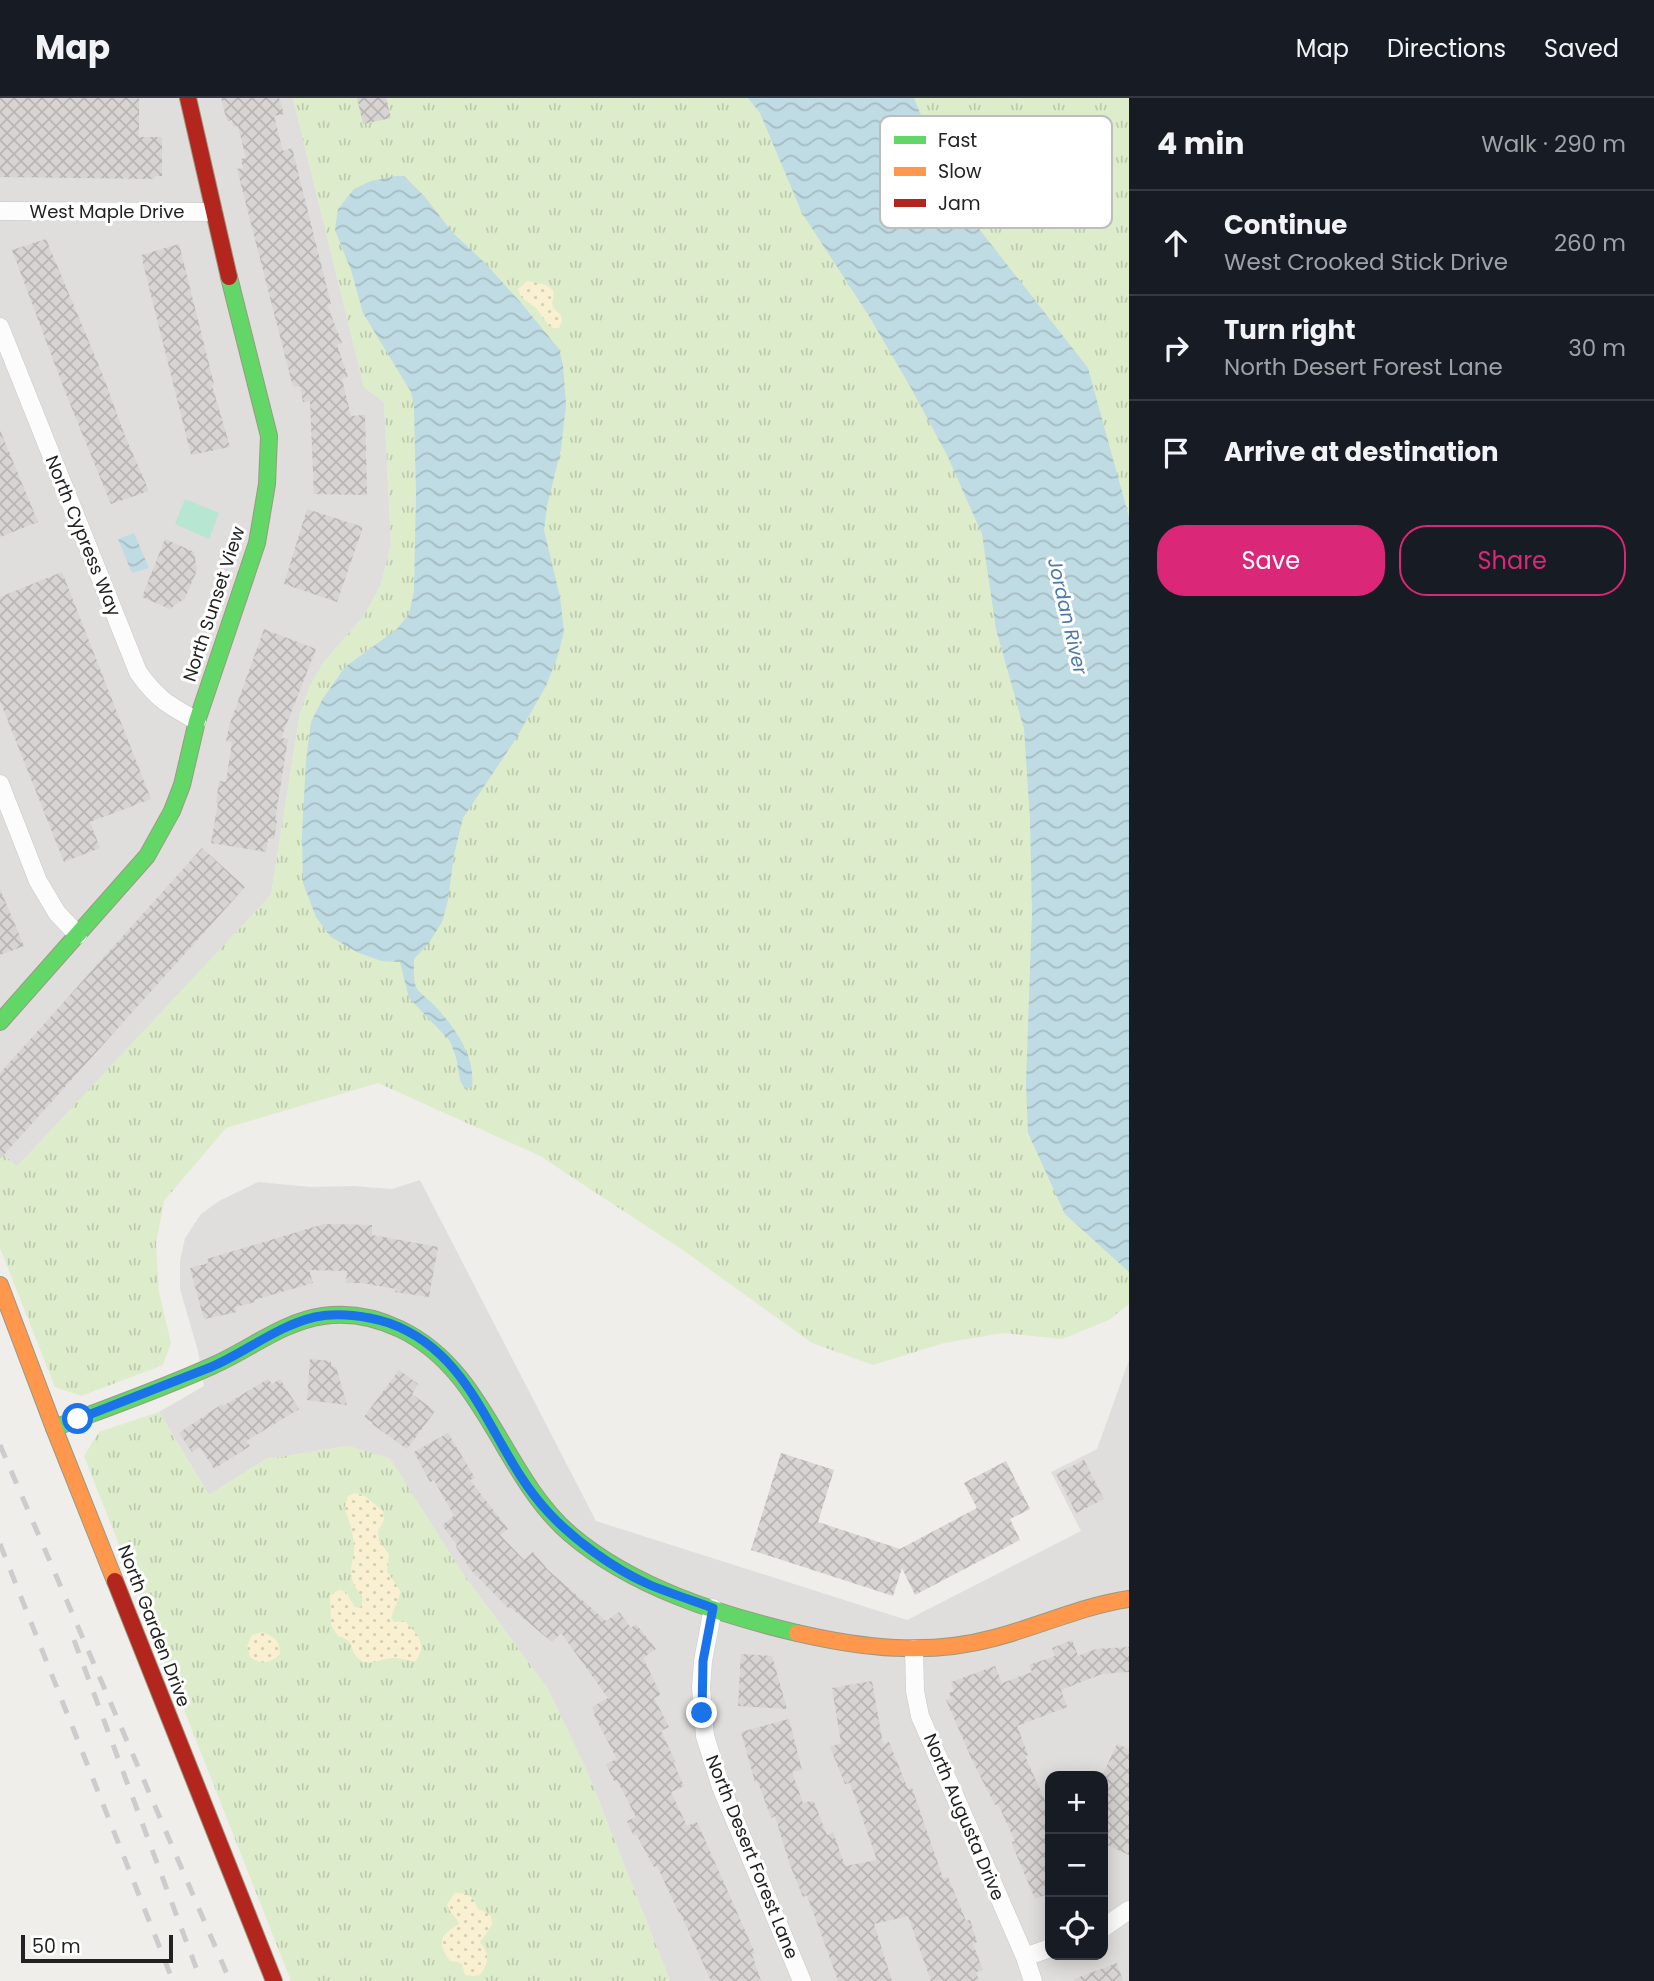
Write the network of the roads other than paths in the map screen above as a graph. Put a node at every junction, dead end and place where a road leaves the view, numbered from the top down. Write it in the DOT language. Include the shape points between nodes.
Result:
graph roads {
  1 [pos="188,98"];
  2 [pos="0,211"];
  3 [pos="213,212"];
  4 [pos="0,327"];
  5 [pos="197,721"];
  6 [pos="0,784"];
  7 [pos="78,935"];
  8 [pos="0,1022"];
  9 [pos="0,1285"];
  10 [pos="54,1428"];
  11 [pos="1129,1599"];
  12 [pos="713,1608"];
  13 [pos="914,1650"];
  14 [pos="1129,1909"];
  15 [pos="1108,1924"];
  16 [pos="1045,1950"];
  17 [pos="1025,1957"];
  18 [pos="274,1981"];
  19 [pos="802,1981"];
  20 [pos="1032,1981"];
  1 -- 3 [label="street, North Sunset View"];
  2 -- 3 [label="street, West Maple Drive"];
  3 -- 5 [label="street, North Sunset View" via="269,436 257,543"];
  4 -- 5 [label="street, North Cypress Way" via="138,672 152,692"];
  5 -- 7 [label="street, North Sunset View" via="181,785 161,833 147,856"];
  6 -- 7 [label="street" via="38,881 57,913"];
  7 -- 8 [label="street, North Sunset View"];
  9 -- 10 [label="street, North Garden Drive"];
  10 -- 12 [label="street" via="211,1367 291,1325 318,1316 374,1318 403,1328 446,1358 477,1399 518,1473 571,1534 647,1584"];
  10 -- 18 [label="street, North Garden Drive"];
  11 -- 13 [label="street" via="990,1639"];
  12 -- 13 [label="street" via="809,1638"];
  12 -- 19 [label="street, North Desert Forest Lane" via="701,1687 705,1736 721,1787"];
  13 -- 17 [label="street, North Augusta Drive" via="920,1716"];
  14 -- 15 [label="street"];
  16 -- 17 [label="street"];
  17 -- 20 [label="street, North Augusta Drive"];
}
